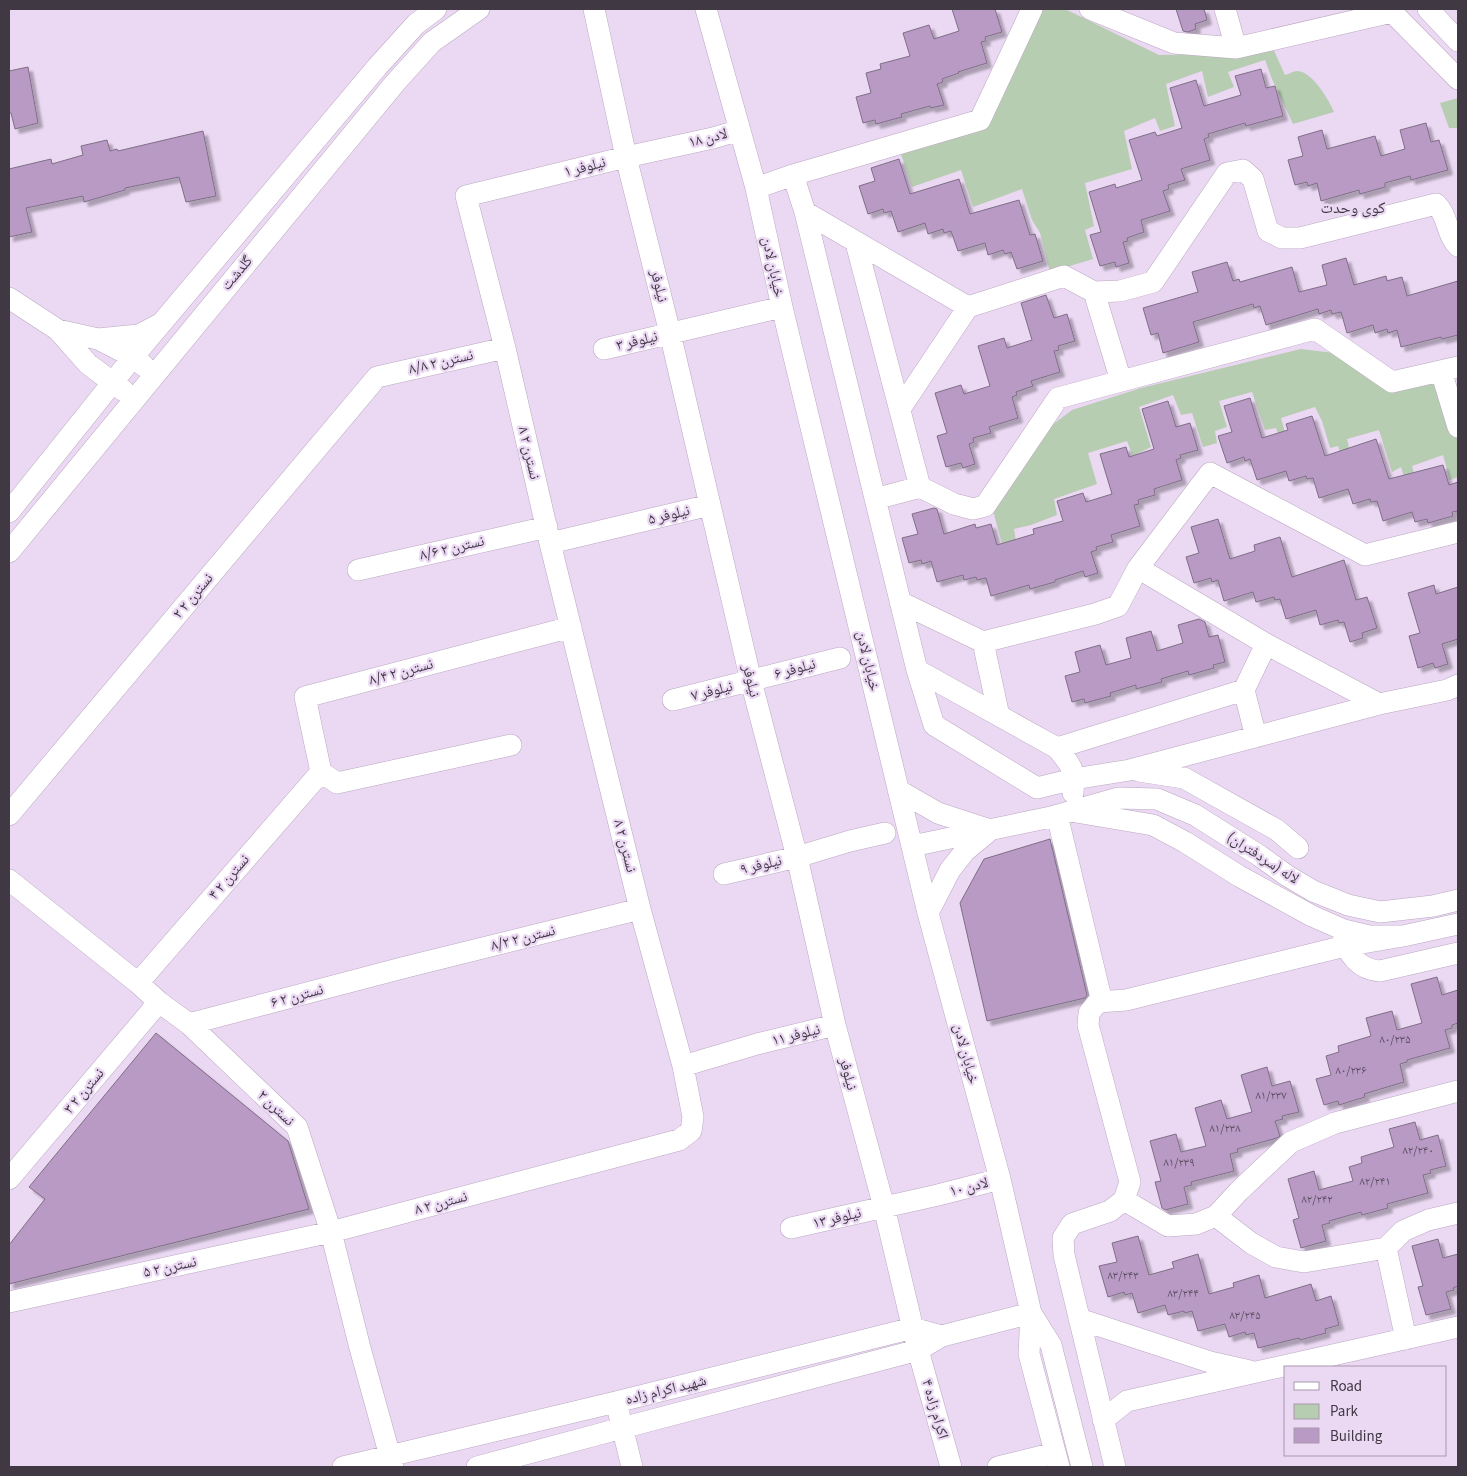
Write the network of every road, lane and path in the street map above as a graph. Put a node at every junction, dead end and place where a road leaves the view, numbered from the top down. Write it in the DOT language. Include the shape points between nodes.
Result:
graph roads {
  1 [pos="436,9"];
  2 [pos="479,9"];
  3 [pos="594,9"];
  4 [pos="706,9"];
  5 [pos="1032,9"];
  6 [pos="1090,9"];
  7 [pos="1225,9"];
  8 [pos="1428,9"];
  9 [pos="1390,10"];
  10 [pos="1458,41"];
  11 [pos="1236,48"];
  12 [pos="378,66"];
  13 [pos="1458,79"];
  14 [pos="395,83"];
  15 [pos="740,130"];
  16 [pos="626,157"];
  17 [pos="793,175"];
  18 [pos="756,188"];
  19 [pos="466,196"];
  20 [pos="805,212"];
  21 [pos="856,243"];
  22 [pos="1458,246"];
  23 [pos="1094,292"];
  24 [pos="9,298"];
  25 [pos="782,306"];
  26 [pos="968,307"];
  27 [pos="161,324"];
  28 [pos="58,330"];
  29 [pos="670,333"];
  30 [pos="98,339"];
  31 [pos="505,348"];
  32 [pos="604,349"];
  33 [pos="133,358"];
  34 [pos="88,364"];
  35 [pos="1454,370"];
  36 [pos="154,374"];
  37 [pos="377,377"];
  38 [pos="1120,382"];
  39 [pos="113,383"];
  40 [pos="134,399"];
  41 [pos="93,408"];
  42 [pos="900,409"];
  43 [pos="1458,427"];
  44 [pos="920,488"];
  45 [pos="875,499"];
  46 [pos="710,506"];
  47 [pos="9,512"];
  48 [pos="1458,532"];
  49 [pos="549,535"];
  50 [pos="9,552"];
  51 [pos="1138,568"];
  52 [pos="358,570"];
  53 [pos="900,602"];
  54 [pos="571,627"];
  55 [pos="983,642"];
  56 [pos="1266,644"];
  57 [pos="840,658"];
  58 [pos="917,670"];
  59 [pos="751,681"];
  60 [pos="1458,685"];
  61 [pos="1244,690"];
  62 [pos="673,700"];
  63 [pos="1379,704"];
  64 [pos="1000,716"];
  65 [pos="1256,737"];
  66 [pos="511,745"];
  67 [pos="1057,748"];
  68 [pos="1130,770"];
  69 [pos="321,772"];
  70 [pos="1074,779"];
  71 [pos="898,790"];
  72 [pos="1059,814"];
  73 [pos="9,815"];
  74 [pos="990,830"];
  75 [pos="1277,830"];
  76 [pos="885,832"];
  77 [pos="912,846"];
  78 [pos="1298,848"];
  79 [pos="1260,856"];
  80 [pos="798,857"];
  81 [pos="724,874"];
  82 [pos="9,880"];
  83 [pos="1458,900"];
  84 [pos="1348,905"];
  85 [pos="640,909"];
  86 [pos="928,913"];
  87 [pos="1458,924"];
  88 [pos="1344,938"];
  89 [pos="1458,953"];
  90 [pos="406,967"];
  91 [pos="138,983"];
  92 [pos="159,1002"];
  93 [pos="1100,1002"];
  94 [pos="189,1024"];
  95 [pos="835,1025"];
  96 [pos="683,1066"];
  97 [pos="1458,1091"];
  98 [pos="9,1179"];
  99 [pos="1000,1179"];
  100 [pos="1124,1200"];
  101 [pos="884,1207"];
  102 [pos="1458,1213"];
  103 [pos="1216,1216"];
  104 [pos="791,1228"];
  105 [pos="331,1232"];
  106 [pos="1386,1248"];
  107 [pos="9,1302"];
  108 [pos="1031,1313"];
  109 [pos="1079,1319"];
  110 [pos="1458,1327"];
  111 [pos="913,1328"];
  112 [pos="942,1336"];
  113 [pos="1406,1339"];
  114 [pos="918,1350"];
  115 [pos="1256,1372"];
  116 [pos="616,1402"];
  117 [pos="1103,1420"];
  118 [pos="622,1428"];
  119 [pos="1057,1460"];
  120 [pos="391,1462"];
  121 [pos="343,1467"];
  122 [pos="477,1467"];
  123 [pos="632,1467"];
  124 [pos="951,1467"];
  125 [pos="998,1467"];
  126 [pos="1082,1467"];
  127 [pos="1115,1467"];
  1 -- 12 [label="street, گلدشت" via="416,24"];
  2 -- 14 [label="street, گلدشت" via="432,42"];
  3 -- 16 [label="street, نیلوفر"];
  4 -- 15 [label="street, خیابان لادن"];
  5 -- 17 [label="street" via="980,120"];
  6 -- 11 [label="street" via="1174,43"];
  7 -- 11 [label="street"];
  8 -- 10 [label="street"];
  9 -- 11 [label="street"];
  9 -- 13 [label="street"];
  12 -- 14 [label="street"];
  12 -- 27 [label="street, گلدشت"];
  14 -- 36 [label="street, گلدشت"];
  15 -- 16 [label="street, ۱۸ لادن"];
  15 -- 18 [label="street, خیابان لادن"];
  16 -- 19 [label="street, ۱ نیلوفر"];
  16 -- 29 [label="street, نیلوفر"];
  17 -- 18 [label="street"];
  17 -- 20 [label="street"];
  18 -- 25 [label="street, خیابان لادن"];
  19 -- 31 [label="street, ۸ نسترن ۲"];
  20 -- 21 [label="street"];
  20 -- 45 [label="street"];
  21 -- 26 [label="street"];
  21 -- 42 [label="street"];
  22 -- 23 [label="street" via="1453,241 1441,208 1436,204 1300,238 1282,238 1268,230 1253,179 1243,170 1227,174 1153,282 1120,291"];
  23 -- 26 [label="street" via="1064,276"];
  23 -- 38 [label="street"];
  24 -- 28 [label="street"];
  25 -- 29 [label="street, ۳ نیلوفر"];
  25 -- 71 [label="street, خیابان لادن"];
  26 -- 42 [label="street"];
  27 -- 30 [label="street" via="139,335"];
  27 -- 33 [label="street, گلدشت"];
  28 -- 30 [label="street"];
  28 -- 34 [label="street"];
  29 -- 32 [label="street, ۳ نیلوفر"];
  29 -- 46 [label="street, نیلوفر"];
  30 -- 33 [label="street"];
  31 -- 37 [label="street, ۸/۸ نسترن ۲"];
  31 -- 49 [label="street, ۸ نسترن ۲"];
  33 -- 36 [label="street"];
  33 -- 39 [label="street, گلدشت"];
  34 -- 39 [label="street"];
  34 -- 41 [label="street"];
  35 -- 38 [label="street" via="1392,382 1315,329"];
  35 -- 43 [label="street"];
  36 -- 40 [label="street, گلدشت"];
  37 -- 73 [label="street, ۲ نسترن ۲"];
  38 -- 44 [label="street" via="1058,398 985,506 973,509 954,504"];
  39 -- 40 [label="street"];
  39 -- 41 [label="street, گلدشت"];
  40 -- 50 [label="street, گلدشت"];
  41 -- 47 [label="street, گلدشت"];
  42 -- 44 [label="street"];
  44 -- 45 [label="street"];
  45 -- 53 [label="street"];
  46 -- 49 [label="street, ۵ نیلوفر" via="629,525"];
  46 -- 59 [label="street, نیلوفر"];
  48 -- 51 [label="street" via="1365,555 1210,473"];
  49 -- 52 [label="street, ۸/۶ نسترن ۲"];
  49 -- 54 [label="street, ۸ نسترن ۲"];
  51 -- 55 [label="street" via="1118,606"];
  51 -- 56 [label="street"];
  53 -- 55 [label="street"];
  53 -- 58 [label="street"];
  54 -- 69 [label="street, ۸/۴ نسترن ۲" via="305,697"];
  54 -- 85 [label="street, ۸ نسترن ۲"];
  55 -- 64 [label="street"];
  56 -- 61 [label="street"];
  56 -- 63 [label="street"];
  57 -- 59 [label="street, ۶ نیلوفر"];
  58 -- 64 [label="street"];
  58 -- 70 [label="street" via="934,725 1037,788"];
  59 -- 62 [label="street, ۷ نیلوفر"];
  59 -- 80 [label="street, نیلوفر"];
  60 -- 63 [label="street"];
  61 -- 65 [label="street"];
  61 -- 67 [label="street"];
  63 -- 65 [label="street"];
  64 -- 67 [label="street"];
  65 -- 68 [label="street"];
  66 -- 69 [label="street" via="337,783"];
  67 -- 70 [label="street" via="1072,766"];
  68 -- 70 [label="street"];
  68 -- 75 [label="street" via="1184,778"];
  69 -- 91 [label="street, ۴ نسترن ۲"];
  70 -- 72 [label="street"];
  71 -- 74 [label="street" via="938,812"];
  71 -- 77 [label="street, خیابان لادن"];
  72 -- 74 [label="street, لاله (سردفتران)"];
  72 -- 79 [label="street, لاله (سردفتران)" via="1118,798 1157,799 1195,815"];
  72 -- 88 [label="street, لاله (سردفتران)" via="1153,825 1312,916"];
  72 -- 93 [label="street"];
  74 -- 77 [label="street, لاله (سردفتران)"];
  74 -- 86 [label="street" via="965,851 950,870"];
  75 -- 78 [label="street"];
  75 -- 79 [label="street"];
  76 -- 80 [label="street, ۹ نیلوفر"];
  77 -- 86 [label="street, خیابان لادن"];
  79 -- 84 [label="street, لاله (سردفتران)" via="1313,891"];
  80 -- 81 [label="street, ۹ نیلوفر"];
  80 -- 95 [label="street, نیلوفر"];
  82 -- 91 [label="street, نسترن ۲"];
  83 -- 84 [label="street, لاله (سردفتران)" via="1380,912"];
  84 -- 88 [label="street"];
  85 -- 90 [label="street, ۸/۲ نسترن ۲"];
  85 -- 96 [label="street, ۸ نسترن ۲"];
  86 -- 99 [label="street, خیابان لادن"];
  87 -- 88 [label="street" via="1404,936"];
  88 -- 89 [label="street" via="1357,962 1372,970"];
  88 -- 93 [label="street" via="1126,1000"];
  90 -- 94 [label="street, ۶ نسترن ۲"];
  91 -- 92 [label="street, نسترن ۲"];
  92 -- 94 [label="street, نسترن ۲"];
  92 -- 98 [label="street, ۳ نسترن ۲"];
  93 -- 100 [label="street" via="1089,1013 1088,1026 1130,1182"];
  94 -- 105 [label="street, نسترن ۲" via="298,1127"];
  95 -- 96 [label="street, ۱۱ نیلوفر"];
  95 -- 101 [label="street, نیلوفر"];
  96 -- 105 [label="street, ۸ نسترن ۲" via="693,1117 692,1132 679,1140"];
  97 -- 103 [label="street" via="1335,1123 1291,1142"];
  99 -- 101 [label="street, ۱۰ لادن"];
  99 -- 108 [label="street, خیابان لادن"];
  100 -- 103 [label="street" via="1168,1226 1196,1224"];
  100 -- 109 [label="street" via="1110,1211 1072,1224 1063,1238"];
  101 -- 104 [label="street, ۱۳ نیلوفر"];
  101 -- 111 [label="street, نیلوفر"];
  102 -- 106 [label="street" via="1428,1220 1403,1231"];
  103 -- 106 [label="street" via="1251,1243 1276,1257 1304,1262"];
  105 -- 107 [label="street, ۵ نسترن ۲"];
  105 -- 120 [label="street, نسترن ۲"];
  106 -- 113 [label="street"];
  108 -- 112 [label="street, شهید اکرام زاده"];
  108 -- 119 [label="street, خیابان لادن" via="1029,1354"];
  108 -- 126 [label="street, خیابان لادن" via="1051,1345"];
  109 -- 115 [label="street" via="1210,1362"];
  109 -- 117 [label="street"];
  110 -- 113 [label="street"];
  111 -- 112 [label="street, شهید اکرام زاده"];
  111 -- 114 [label="street, نیلوفر"];
  111 -- 116 [label="street, شهید اکرام زاده"];
  112 -- 114 [label="street, شهید اکرام زاده"];
  113 -- 115 [label="street"];
  114 -- 118 [label="street, شهید اکرام زاده"];
  114 -- 124 [label="street, ۴ اکرام زاده"];
  115 -- 117 [label="street" via="1127,1401"];
  116 -- 118 [label="street"];
  116 -- 120 [label="street, شهید اکرام زاده"];
  117 -- 127 [label="street"];
  118 -- 122 [label="street, شهید اکرام زاده"];
  118 -- 123 [label="street"];
  119 -- 125 [label="street"];
  120 -- 121 [label="street, شهید اکرام زاده"];
}
